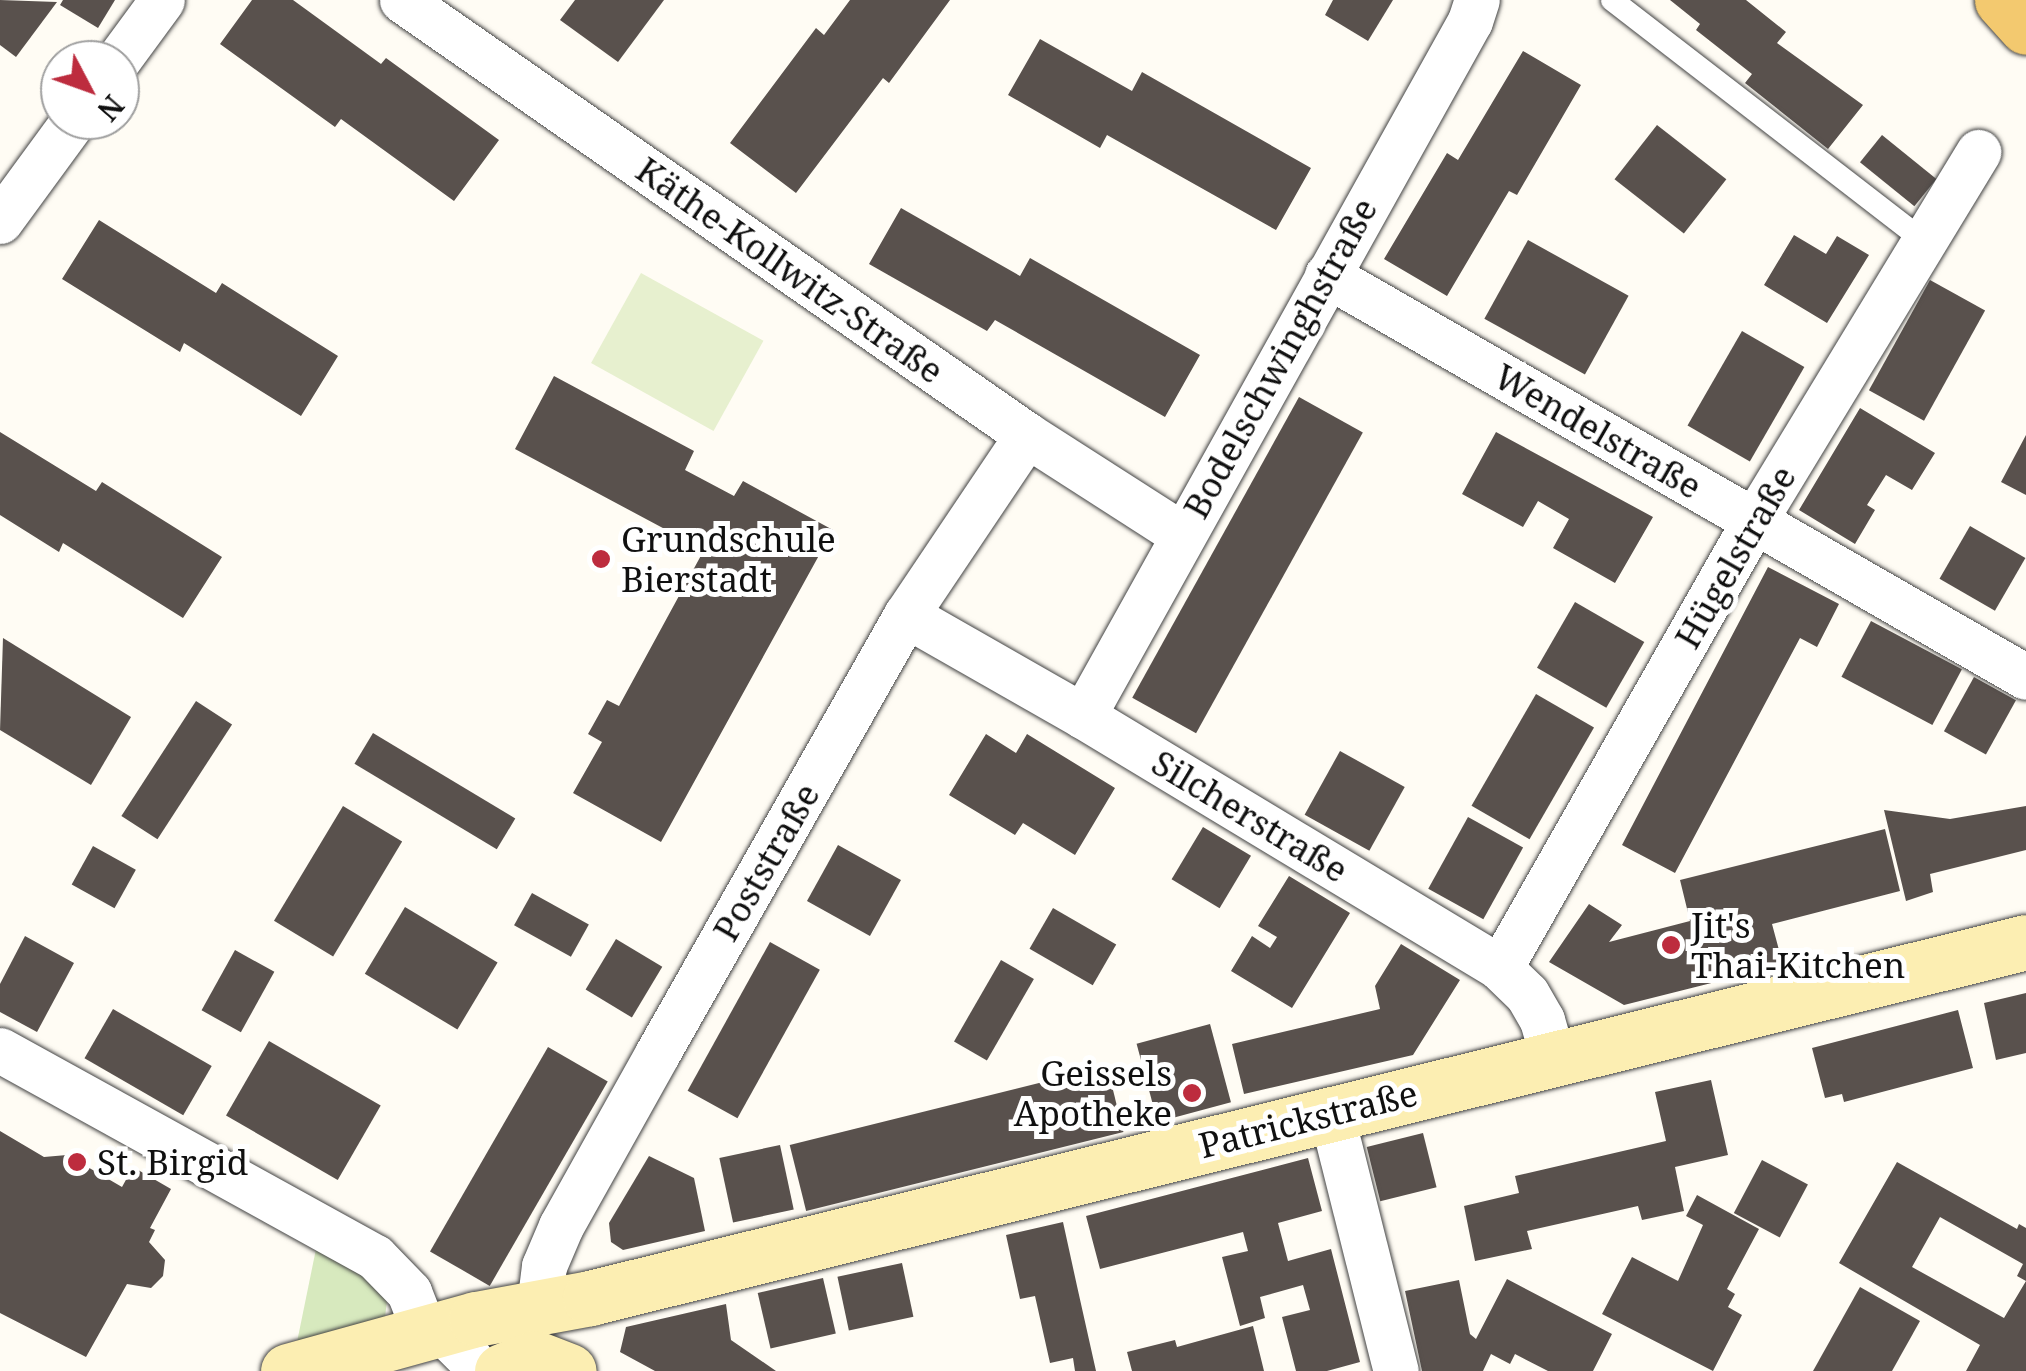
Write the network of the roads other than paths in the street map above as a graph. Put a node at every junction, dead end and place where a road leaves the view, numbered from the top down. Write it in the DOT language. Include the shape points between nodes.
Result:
graph roads {
  1 [pos="162,0"];
  2 [pos="402,0"];
  3 [pos="1477,0"];
  4 [pos="1612,0"];
  5 [pos="2002,0"];
  6 [pos="2026,26"];
  7 [pos="133,40"];
  8 [pos="48,140"];
  9 [pos="1978,152"];
  10 [pos="14,166"];
  11 [pos="0,221"];
  12 [pos="1923,240"];
  13 [pos="1326,275"];
  14 [pos="1027,435"];
  15 [pos="1754,521"];
  16 [pos="1181,534"];
  17 [pos="906,615"];
  18 [pos="2026,677"];
  19 [pos="1083,716"];
  20 [pos="2026,942"];
  21 [pos="1500,968"];
  22 [pos="0,1050"];
  23 [pos="1554,1058"];
  24 [pos="1331,1113"];
  25 [pos="564,1302"];
  26 [pos="432,1331"];
  27 [pos="494,1369"];
  28 [pos="288,1371"];
  29 [pos="569,1371"];
  30 [pos="1396,1371"];
  1 -- 7 [label="street"];
  2 -- 14 [label="street, Käthe-Kollwitz-Straße"];
  3 -- 13 [label="street, Bodelschwinghstraße"];
  4 -- 12 [label="lane"];
  5 -- 6 [label="main road"];
  8 -- 10 [label="street"];
  9 -- 12 [label="street, Hügelstraße"];
  10 -- 11 [label="street"];
  12 -- 15 [label="street, Hügelstraße"];
  13 -- 15 [label="street, Wendelstraße"];
  13 -- 16 [label="street, Bodelschwinghstraße"];
  14 -- 16 [label="street, Käthe-Kollwitz-Straße"];
  14 -- 17 [label="street, Poststraße"];
  15 -- 18 [label="street, Wendelstraße"];
  15 -- 21 [label="street, Hügelstraße"];
  16 -- 19 [label="street, Bodelschwinghstraße"];
  17 -- 19 [label="street, Silcherstraße"];
  17 -- 25 [label="street, Poststraße" via="561,1226 544,1266"];
  19 -- 21 [label="street, Silcherstraße"];
  20 -- 23 [label="main road, Patrickstraße"];
  21 -- 23 [label="street, Silcherstraße" via="1527,994"];
  22 -- 26 [label="street" via="375,1257 409,1292"];
  23 -- 24 [label="main road, Patrickstraße"];
  24 -- 25 [label="main road, Patrickstraße"];
  24 -- 30 [label="street"];
  25 -- 26 [label="main road, Patrickstraße"];
  25 -- 27 [label="street, Patrickstraße" via="551,1323"];
  26 -- 27 [label="street"];
  26 -- 28 [label="main road, Patrickstraße"];
  27 -- 29 [label="main road" via="536,1358"];
}
